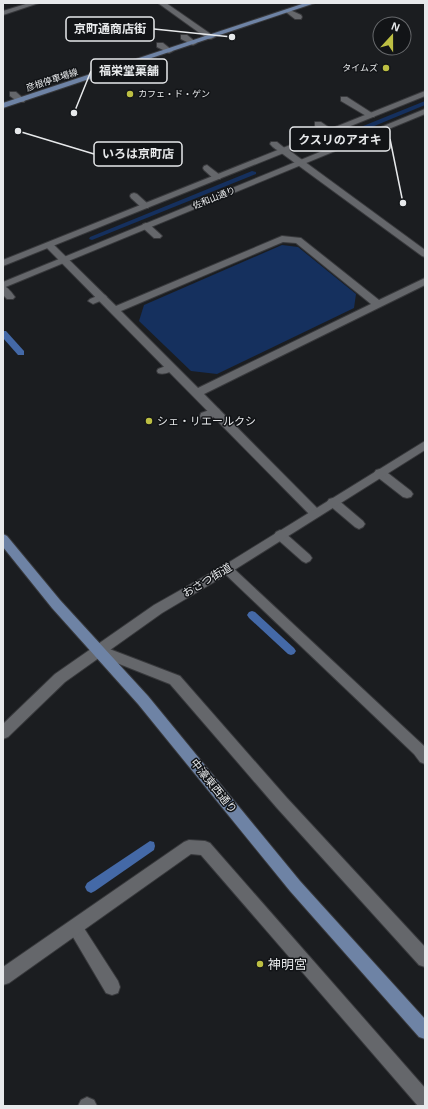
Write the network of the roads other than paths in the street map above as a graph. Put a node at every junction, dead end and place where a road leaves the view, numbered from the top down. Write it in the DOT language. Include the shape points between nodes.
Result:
graph roads {
  1 [pos="36,3"];
  2 [pos="161,3"];
  3 [pos="312,3"];
  4 [pos="288,11"];
  5 [pos="3,13"];
  6 [pos="298,17"];
  7 [pos="184,37"];
  8 [pos="211,37"];
  9 [pos="193,43"];
  10 [pos="160,45"];
  11 [pos="169,51"];
  12 [pos="425,93"];
  13 [pos="13,94"];
  14 [pos="344,99"];
  15 [pos="21,100"];
  16 [pos="3,106"];
  17 [pos="425,112"];
  18 [pos="371,115"];
  19 [pos="318,124"];
  20 [pos="330,131"];
  21 [pos="274,144"];
  22 [pos="283,150"];
  23 [pos="301,163"];
  24 [pos="207,168"];
  25 [pos="217,177"];
  26 [pos="134,196"];
  27 [pos="145,206"];
  28 [pos="146,226"];
  29 [pos="157,236"];
  30 [pos="49,245"];
  31 [pos="425,254"];
  32 [pos="64,260"];
  33 [pos="3,263"];
  34 [pos="425,281"];
  35 [pos="3,285"];
  36 [pos="3,289"];
  37 [pos="10,297"];
  38 [pos="378,304"];
  39 [pos="115,310"];
  40 [pos="197,393"];
  41 [pos="425,445"];
  42 [pos="380,473"];
  43 [pos="407,494"];
  44 [pos="333,502"];
  45 [pos="315,512"];
  46 [pos="359,524"];
  47 [pos="280,535"];
  48 [pos="3,539"];
  49 [pos="306,558"];
  50 [pos="227,568"];
  51 [pos="99,650"];
  52 [pos="3,733"];
  53 [pos="423,751"];
  54 [pos="75,927"];
  55 [pos="425,959"];
  56 [pos="3,977"];
  57 [pos="112,986"];
  58 [pos="425,1031"];
  59 [pos="425,1101"];
  1 -- 5 [label="street"];
  2 -- 8 [label="street"];
  3 -- 4 [label="main road, 彦根停車場線"];
  4 -- 6 [label="street"];
  4 -- 8 [label="main road, 彦根停車場線"];
  7 -- 9 [label="street"];
  8 -- 9 [label="main road, 彦根停車場線"];
  9 -- 11 [label="main road, 彦根停車場線"];
  10 -- 11 [label="street"];
  11 -- 15 [label="main road, 彦根停車場線"];
  12 -- 18 [label="street, 佐和山通り"];
  13 -- 15 [label="street"];
  14 -- 18 [label="street"];
  15 -- 16 [label="main road, 彦根停車場線"];
  17 -- 23 [label="street, 佐和山通り"];
  18 -- 20 [label="street, 佐和山通り"];
  19 -- 20 [label="street"];
  20 -- 22 [label="street, 佐和山通り"];
  21 -- 22 [label="street"];
  22 -- 23 [label="street"];
  22 -- 25 [label="street, 佐和山通り"];
  23 -- 28 [label="street, 佐和山通り"];
  23 -- 31 [label="street"];
  24 -- 25 [label="street"];
  25 -- 27 [label="street, 佐和山通り"];
  26 -- 27 [label="street"];
  27 -- 30 [label="street, 佐和山通り"];
  28 -- 29 [label="street"];
  28 -- 32 [label="street, 佐和山通り"];
  30 -- 32 [label="street"];
  30 -- 33 [label="street, 佐和山通り"];
  32 -- 35 [label="street, 佐和山通り"];
  32 -- 39 [label="street" via="98,299"];
  34 -- 38 [label="street"];
  36 -- 37 [label="street"];
  38 -- 39 [label="street" via="298,240 282,239"];
  38 -- 40 [label="street"];
  39 -- 40 [label="street" via="166,369"];
  40 -- 45 [label="street" via="210,414"];
  41 -- 42 [label="street, おさつ街道"];
  42 -- 43 [label="street"];
  42 -- 44 [label="street, おさつ街道"];
  44 -- 45 [label="street, おさつ街道"];
  44 -- 46 [label="street"];
  45 -- 47 [label="street, おさつ街道"];
  47 -- 49 [label="street"];
  47 -- 50 [label="street, おさつ街道"];
  48 -- 51 [label="main road, 中濠東西通り" via="56,604"];
  50 -- 51 [label="street, おさつ街道" via="158,609"];
  50 -- 53 [label="street"];
  51 -- 52 [label="street, おさつ街道" via="60,678"];
  51 -- 55 [label="street" via="175,680 282,803"];
  51 -- 58 [label="main road, 中濠東西通り" via="144,700 295,886"];
  54 -- 56 [label="street"];
  54 -- 57 [label="street"];
  54 -- 59 [label="street" via="189,847 204,848"];
}
